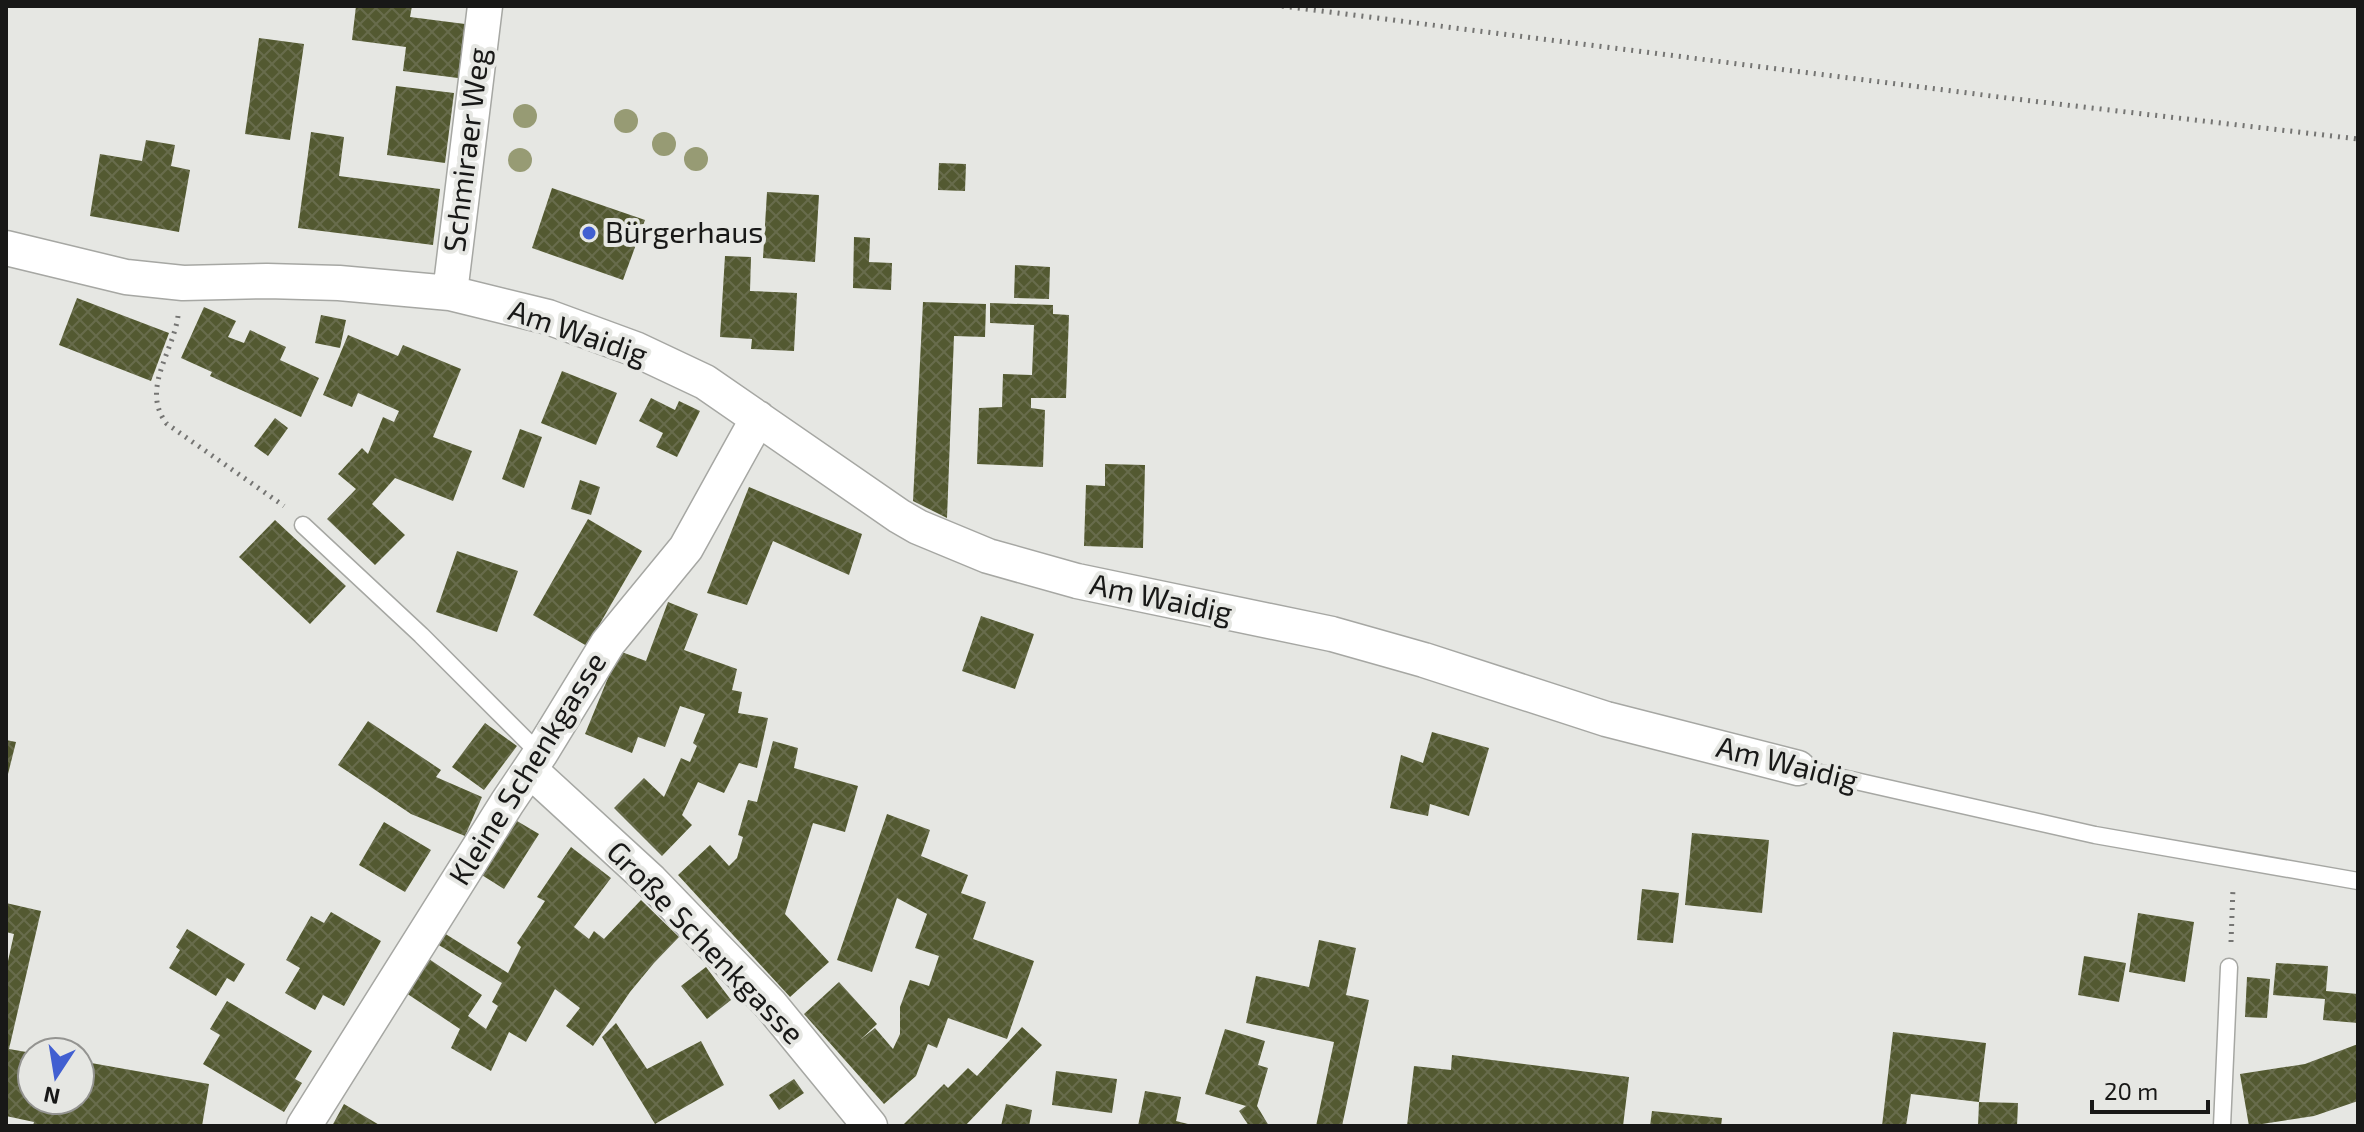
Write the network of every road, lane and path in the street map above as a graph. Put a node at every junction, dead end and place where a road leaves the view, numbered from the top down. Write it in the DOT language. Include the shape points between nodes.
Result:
graph roads {
  1 [pos="485,6"];
  2 [pos="1282,6"];
  3 [pos="2358,139"];
  4 [pos="6,248"];
  5 [pos="183,283"];
  6 [pos="450,293"];
  7 [pos="758,418"];
  8 [pos="303,525"];
  9 [pos="535,762"];
  10 [pos="1798,768"];
  11 [pos="2235,859"];
  12 [pos="2358,881"];
  13 [pos="2229,967"];
  14 [pos="304,1126"];
  15 [pos="870,1126"];
  16 [pos="2222,1126"];
  1 -- 6 [label="street, Schmiraer Weg"];
  2 -- 3 [label="path"];
  4 -- 5 [label="street, Am Waidig" via="126,277"];
  5 -- 6 [label="street, Am Waidig" via="339,283"];
  5 -- 8 [label="path" via="176,332 156,388 159,413"];
  6 -- 7 [label="street, Am Waidig" via="548,317 635,349 705,382"];
  7 -- 9 [label="street, Kleine Schenkgasse" via="686,548 608,643"];
  7 -- 10 [label="street, Am Waidig" via="908,521 988,556 1077,581 1332,634 1606,719"];
  8 -- 9 [label="lane, Große Schenkgasse" via="421,635"];
  9 -- 14 [label="street, Kleine Schenkgasse"];
  9 -- 15 [label="street, Große Schenkgasse" via="770,1004"];
  10 -- 11 [label="lane, Am Waidig" via="2095,835"];
  11 -- 12 [label="lane, Am Waidig"];
  11 -- 13 [label="path"];
  13 -- 16 [label="lane"];
}
